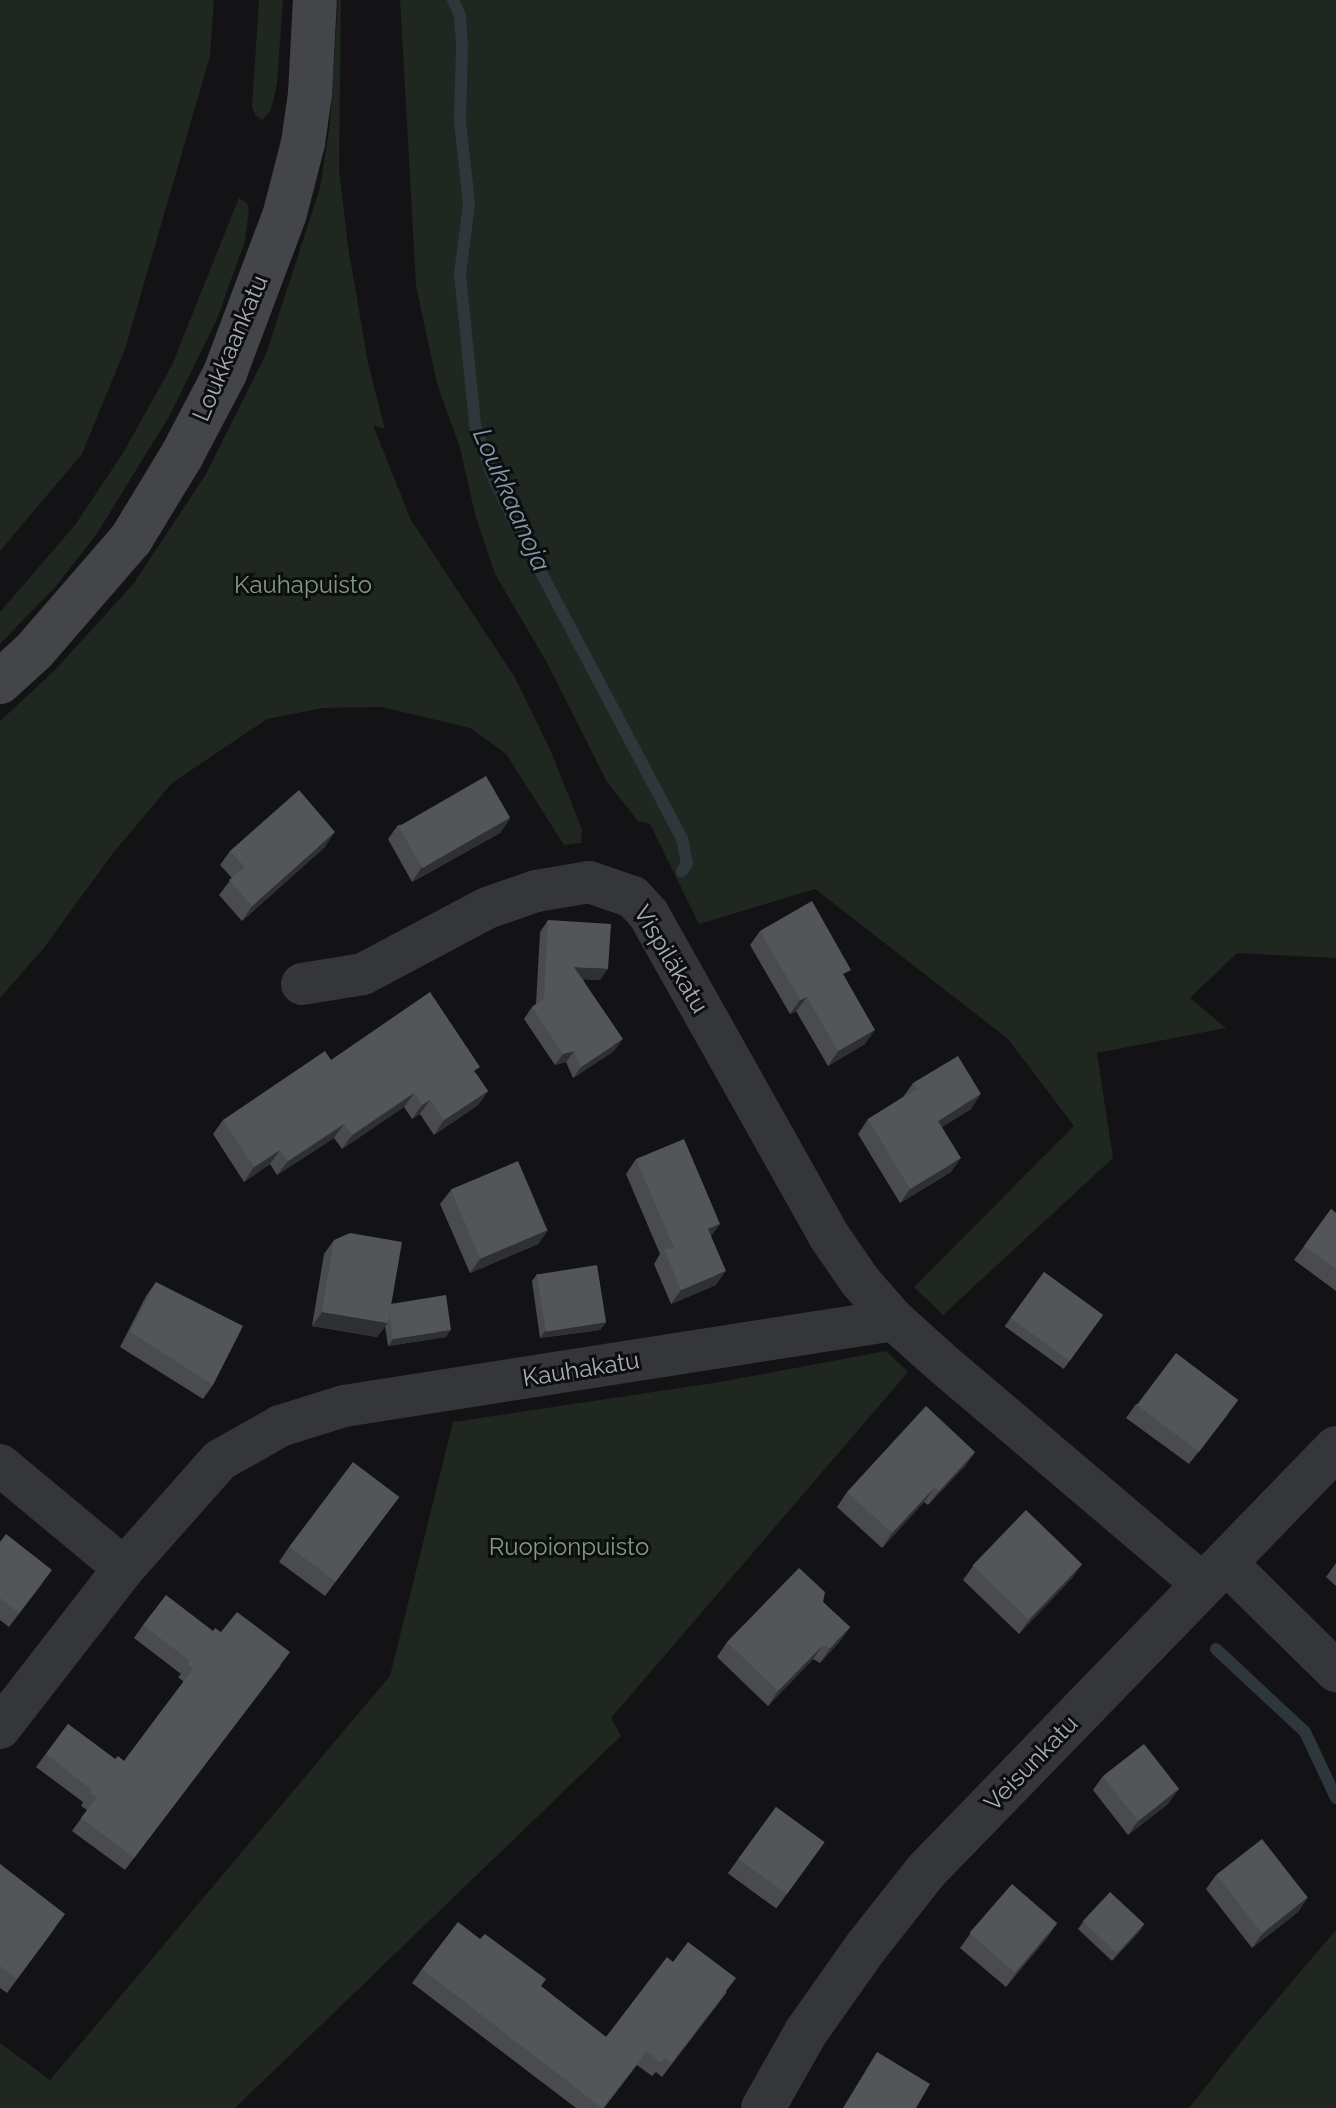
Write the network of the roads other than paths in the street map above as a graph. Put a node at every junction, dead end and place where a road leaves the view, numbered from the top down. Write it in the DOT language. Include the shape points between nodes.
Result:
graph roads {
  1 [pos="315,0"];
  2 [pos="0,682"];
  3 [pos="302,984"];
  4 [pos="894,1320"];
  5 [pos="1336,1448"];
  6 [pos="0,1465"];
  7 [pos="124,1568"];
  8 [pos="1214,1573"];
  9 [pos="1336,1671"];
  10 [pos="0,1728"];
  11 [pos="763,2108"];
  1 -- 2 [label="main road, Loukkaankatu" via="303,143 285,213 225,373 131,539 34,651"];
  3 -- 4 [label="street, Vispiläkatu" via="363,974 487,908 536,891 589,882 633,897 649,915 829,1236"];
  4 -- 7 [label="street, Kauhakatu" via="344,1406 280,1426 220,1460"];
  4 -- 8 [label="street"];
  5 -- 8 [label="street, Veisunkatu"];
  6 -- 7 [label="street"];
  7 -- 10 [label="street, Kauhakatu"];
  8 -- 9 [label="street"];
  8 -- 11 [label="street, Veisunkatu" via="926,1871 815,2019"];
}
